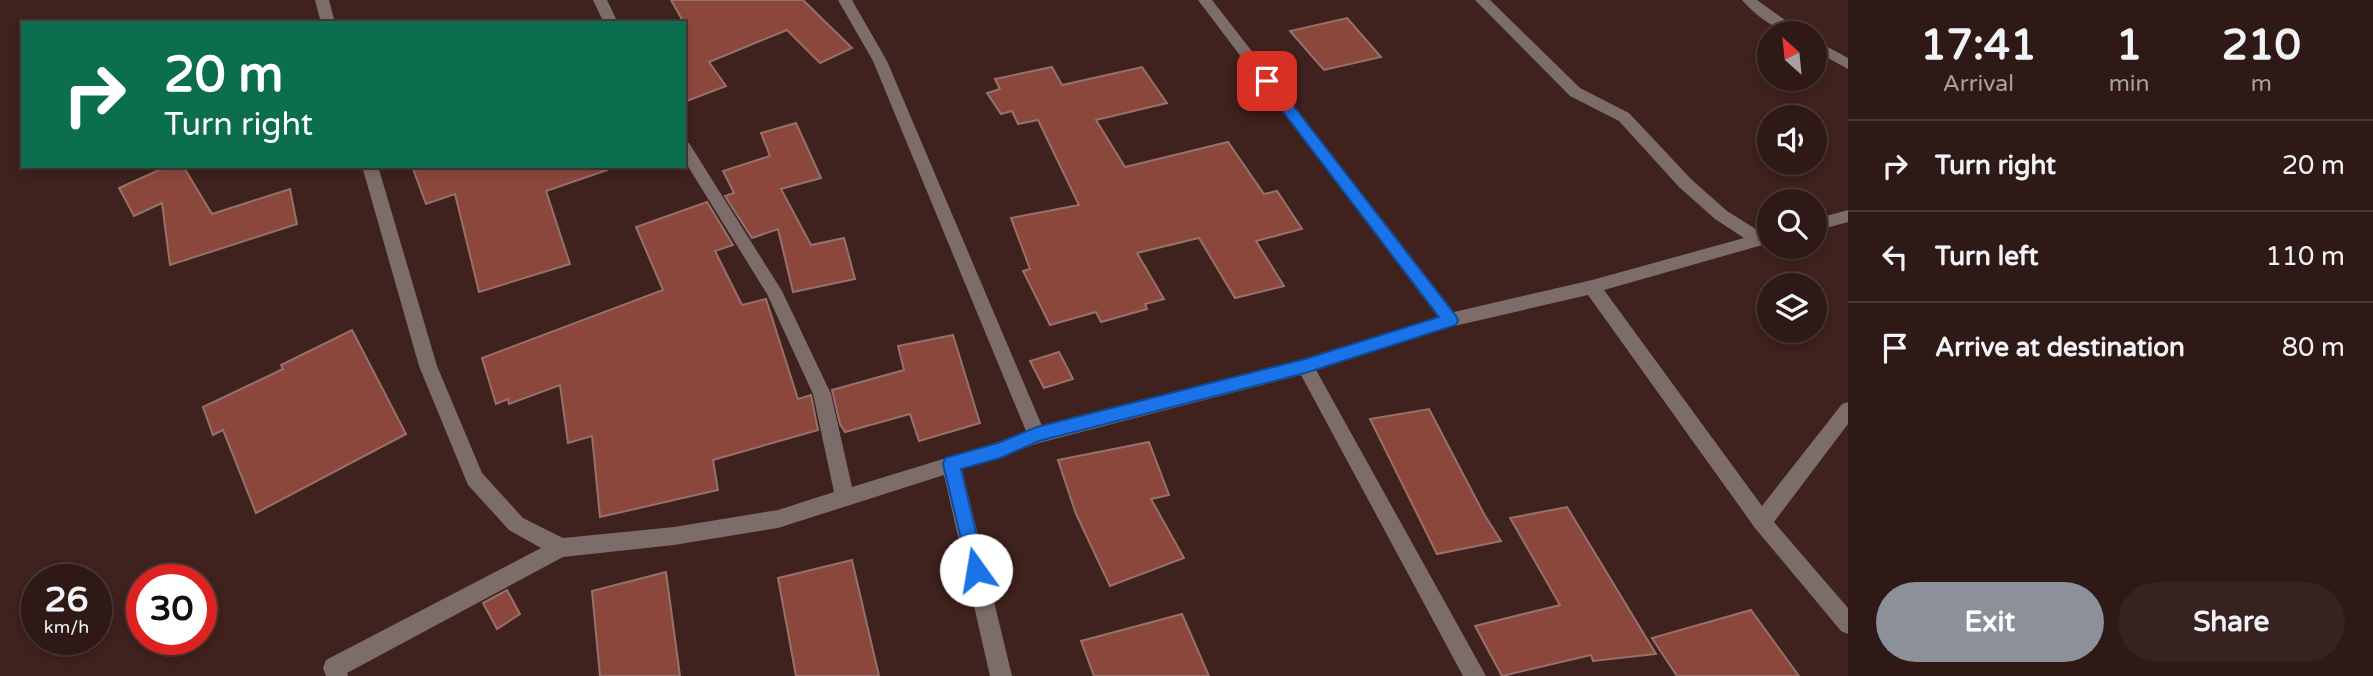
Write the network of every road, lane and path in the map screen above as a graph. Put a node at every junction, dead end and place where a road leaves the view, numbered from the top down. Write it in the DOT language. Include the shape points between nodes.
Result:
graph roads {
  1 [pos="322,0"];
  2 [pos="600,0"];
  3 [pos="845,0"];
  4 [pos="1205,0"];
  5 [pos="1482,0"];
  6 [pos="1749,0"];
  7 [pos="327,21"];
  8 [pos="610,21"];
  9 [pos="1775,21"];
  10 [pos="1827,52"];
  11 [pos="1848,64"];
  12 [pos="686,150"];
  13 [pos="371,168"];
  14 [pos="1848,216"];
  15 [pos="1827,222"];
  16 [pos="1757,234"];
  17 [pos="1757,241"];
  18 [pos="1592,288"];
  19 [pos="1450,320"];
  20 [pos="1305,366"];
  21 [pos="1848,410"];
  22 [pos="1037,435"];
  23 [pos="951,464"];
  24 [pos="845,498"];
  25 [pos="1762,522"];
  26 [pos="561,548"];
  27 [pos="1848,624"];
  28 [pos="337,676"];
  29 [pos="1001,676"];
  30 [pos="1475,676"];
  1 -- 7 [label="street"];
  2 -- 8 [label="street"];
  3 -- 22 [label="street" via="880,61"];
  4 -- 19 [label="street"];
  5 -- 16 [label="street" via="1575,92 1624,117 1712,207"];
  6 -- 9 [label="street"];
  10 -- 11 [label="street"];
  12 -- 24 [label="street" via="774,290 822,394"];
  13 -- 26 [label="street" via="428,366 475,479 516,524"];
  14 -- 15 [label="street"];
  17 -- 18 [label="street"];
  18 -- 19 [label="street"];
  18 -- 25 [label="street"];
  19 -- 20 [label="street"];
  20 -- 22 [label="street"];
  20 -- 30 [label="street"];
  21 -- 25 [label="street"];
  22 -- 23 [label="street"];
  23 -- 24 [label="street"];
  23 -- 29 [label="street"];
  24 -- 26 [label="street" via="778,519"];
  25 -- 27 [label="street"];
  26 -- 28 [label="street" via="334,668"];
}
